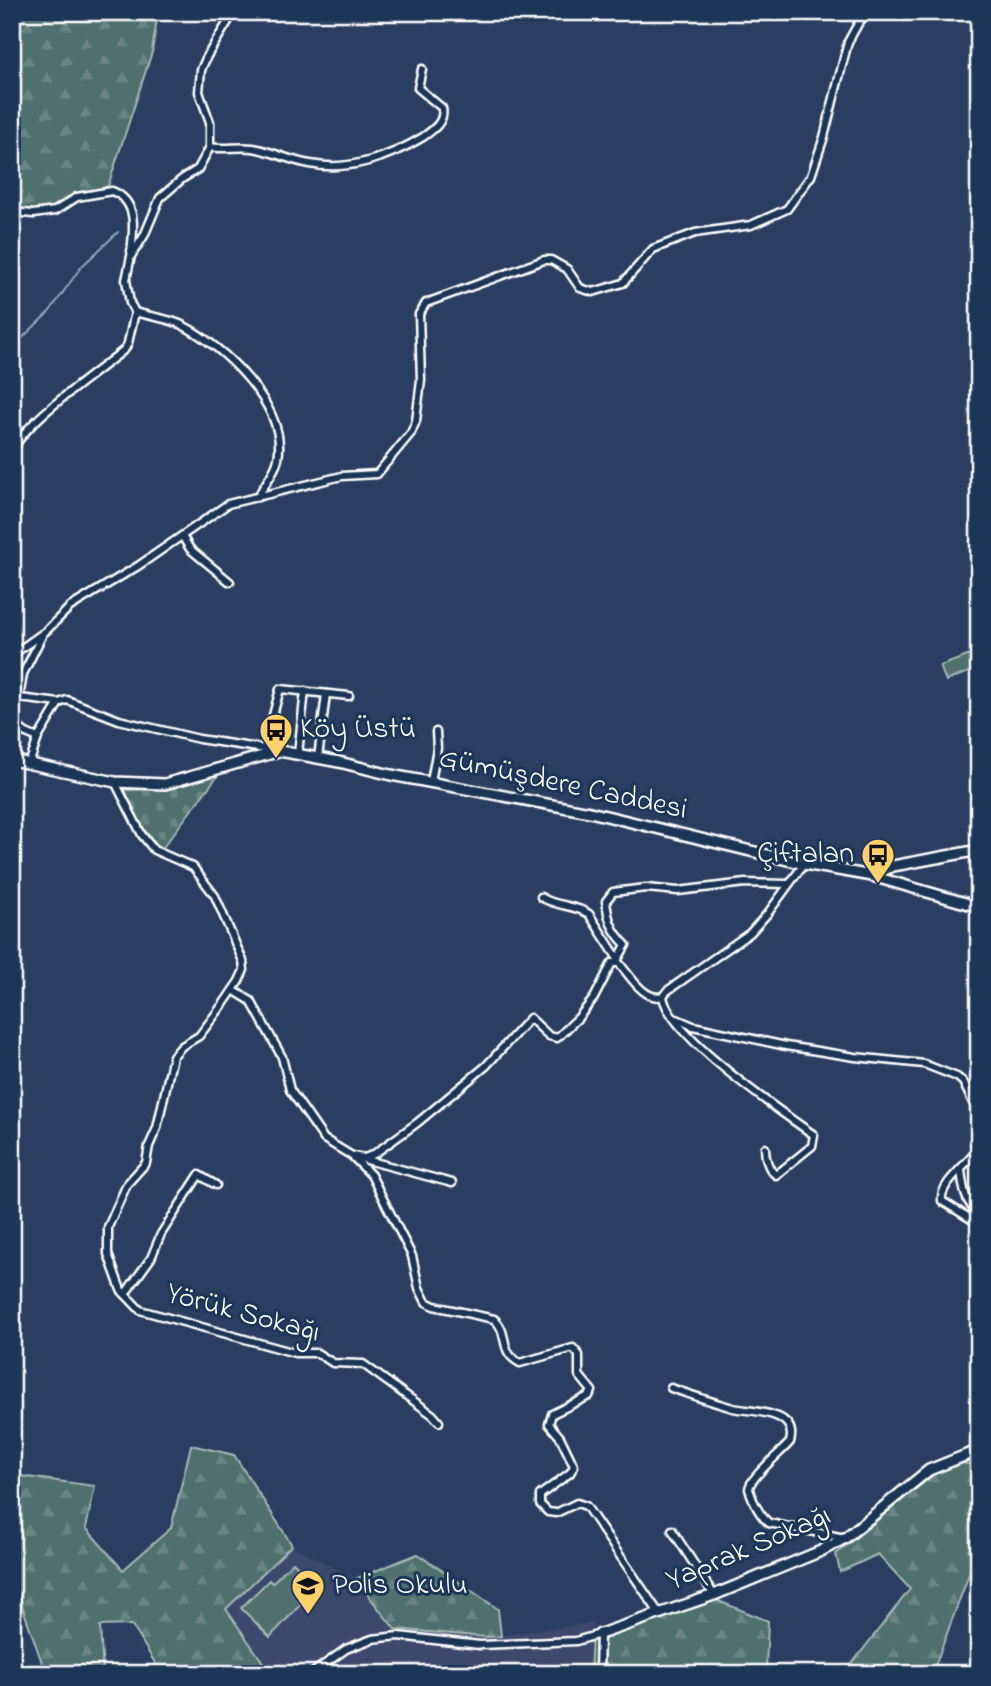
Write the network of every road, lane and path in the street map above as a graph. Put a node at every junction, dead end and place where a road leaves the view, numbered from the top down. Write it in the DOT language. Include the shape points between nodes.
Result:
graph roads {
  1 [pos="234,12"];
  2 [pos="870,12"];
  3 [pos="422,69"];
  4 [pos="210,147"];
  5 [pos="12,212"];
  6 [pos="131,256"];
  7 [pos="135,312"];
  8 [pos="12,453"];
  9 [pos="258,497"];
  10 [pos="182,536"];
  11 [pos="230,582"];
  12 [pos="46,631"];
  13 [pos="12,656"];
  14 [pos="305,691"];
  15 [pos="326,694"];
  16 [pos="349,695"];
  17 [pos="16,698"];
  18 [pos="59,703"];
  19 [pos="12,711"];
  20 [pos="12,723"];
  21 [pos="436,732"];
  22 [pos="38,738"];
  23 [pos="264,748"];
  24 [pos="280,751"];
  25 [pos="298,753"];
  26 [pos="318,758"];
  27 [pos="12,760"];
  28 [pos="29,764"];
  29 [pos="115,782"];
  30 [pos="431,782"];
  31 [pos="979,850"];
  32 [pos="804,864"];
  33 [pos="872,876"];
  34 [pos="788,884"];
  35 [pos="541,897"];
  36 [pos="979,907"];
  37 [pos="619,961"];
  38 [pos="233,990"];
  39 [pos="663,996"];
  40 [pos="670,1014"];
  41 [pos="979,1115"];
  42 [pos="979,1147"];
  43 [pos="765,1148"];
  44 [pos="352,1156"];
  45 [pos="961,1170"];
  46 [pos="452,1183"];
  47 [pos="216,1185"];
  48 [pos="979,1213"];
  49 [pos="979,1224"];
  50 [pos="125,1294"];
  51 [pos="671,1388"];
  52 [pos="439,1422"];
  53 [pos="979,1450"];
  54 [pos="672,1530"];
  55 [pos="845,1538"];
  56 [pos="714,1595"];
  57 [pos="659,1614"];
  58 [pos="600,1634"];
  59 [pos="311,1674"];
  60 [pos="599,1674"];
  61 [pos="614,1674"];
  62 [pos="638,1674"];
  1 -- 4 [label="street" via="201,70 199,92 210,122"];
  2 -- 9 [label="street" via="848,42 811,176 787,209 751,225 695,233 653,249 623,283 593,292 580,288 567,269 544,260 426,303 419,314 421,380 416,421 377,474 342,476"];
  3 -- 4 [label="street" via="418,88 442,108 442,119 419,139 381,157 326,167 253,148"];
  4 -- 6 [label="street" via="198,169 160,198"];
  5 -- 6 [label="street" via="55,211 76,197 112,191 127,199 133,212"];
  6 -- 7 [label="street" via="126,280"];
  7 -- 8 [label="street" via="125,349 34,424"];
  7 -- 9 [label="street" via="180,324 217,346 267,405 277,429 278,456"];
  9 -- 10 [label="street" via="228,504"];
  10 -- 11 [label="street" via="190,549"];
  10 -- 12 [label="street" via="70,607"];
  12 -- 13 [label="street"];
  12 -- 17 [label="street"];
  14 -- 15 [label="street"];
  14 -- 23 [label="street" via="281,689"];
  14 -- 25 [label="street"];
  15 -- 16 [label="street"];
  15 -- 26 [label="street"];
  17 -- 18 [label="street"];
  17 -- 19 [label="street"];
  18 -- 22 [label="street"];
  18 -- 23 [label="street" via="67,700 199,739"];
  20 -- 22 [label="street"];
  21 -- 30 [label="street" via="438,748"];
  22 -- 28 [label="street"];
  23 -- 24 [label="street"];
  24 -- 25 [label="street, Gümüşdere Caddesi"];
  24 -- 29 [label="street, Gümüşdere Caddesi" via="166,784"];
  25 -- 26 [label="street, Gümüşdere Caddesi"];
  26 -- 30 [label="street, Gümüşdere Caddesi"];
  27 -- 28 [label="street, Gümüşdere Caddesi"];
  28 -- 29 [label="street, Gümüşdere Caddesi"];
  29 -- 38 [label="street, Yörük Sokağı" via="154,850 193,867 215,896 243,961 244,970"];
  30 -- 32 [label="street, Gümüşdere Caddesi" via="590,812"];
  31 -- 33 [label="street" via="893,866"];
  32 -- 33 [label="street, Gümüşdere Caddesi"];
  32 -- 34 [label="street"];
  33 -- 36 [label="street, Gümüşdere Caddesi"];
  34 -- 37 [label="street" via="613,892 606,901 607,915 626,945"];
  34 -- 39 [label="street" via="750,933"];
  35 -- 37 [label="street" via="583,909"];
  37 -- 39 [label="street" via="648,995"];
  37 -- 44 [label="street" via="612,963 594,998 557,1038 530,1018 486,1066 417,1123 374,1154"];
  38 -- 44 [label="street" via="251,1001 282,1057 290,1090 324,1139"];
  38 -- 50 [label="street, Yörük Sokağı" via="199,1036 173,1056 146,1163 127,1184 108,1227 108,1254"];
  39 -- 40 [label="street"];
  40 -- 41 [label="street" via="693,1026 786,1046 924,1064 963,1082"];
  40 -- 43 [label="street" via="701,1049 814,1135 812,1146 776,1175"];
  42 -- 45 [label="street"];
  44 -- 46 [label="street"];
  44 -- 57 [label="street" via="372,1175 411,1256 426,1302 494,1319 502,1325 506,1352 520,1363 573,1348 579,1354 579,1375 592,1391 552,1414 549,1423 574,1466 540,1494 540,1504 556,1513 576,1503 586,1506"];
  45 -- 48 [label="street" via="970,1207"];
  45 -- 49 [label="street" via="944,1187 942,1201"];
  47 -- 50 [label="street" via="199,1175"];
  50 -- 52 [label="street, Yörük Sokağı" via="140,1310 295,1353 317,1353 333,1363 363,1364"];
  51 -- 55 [label="street" via="783,1420 790,1442 752,1479 749,1489 755,1505 769,1523"];
  53 -- 55 [label="street, Yaprak Sokağı" via="929,1470"];
  54 -- 56 [label="street"];
  55 -- 56 [label="street, Yaprak Sokağı"];
  56 -- 57 [label="street, Yaprak Sokağı"];
  57 -- 58 [label="street, Yaprak Sokağı"];
  58 -- 59 [label="street" via="576,1641 480,1645 398,1636 372,1639 346,1649"];
  58 -- 60 [label="street"];
  61 -- 62 [label="street"];
}
